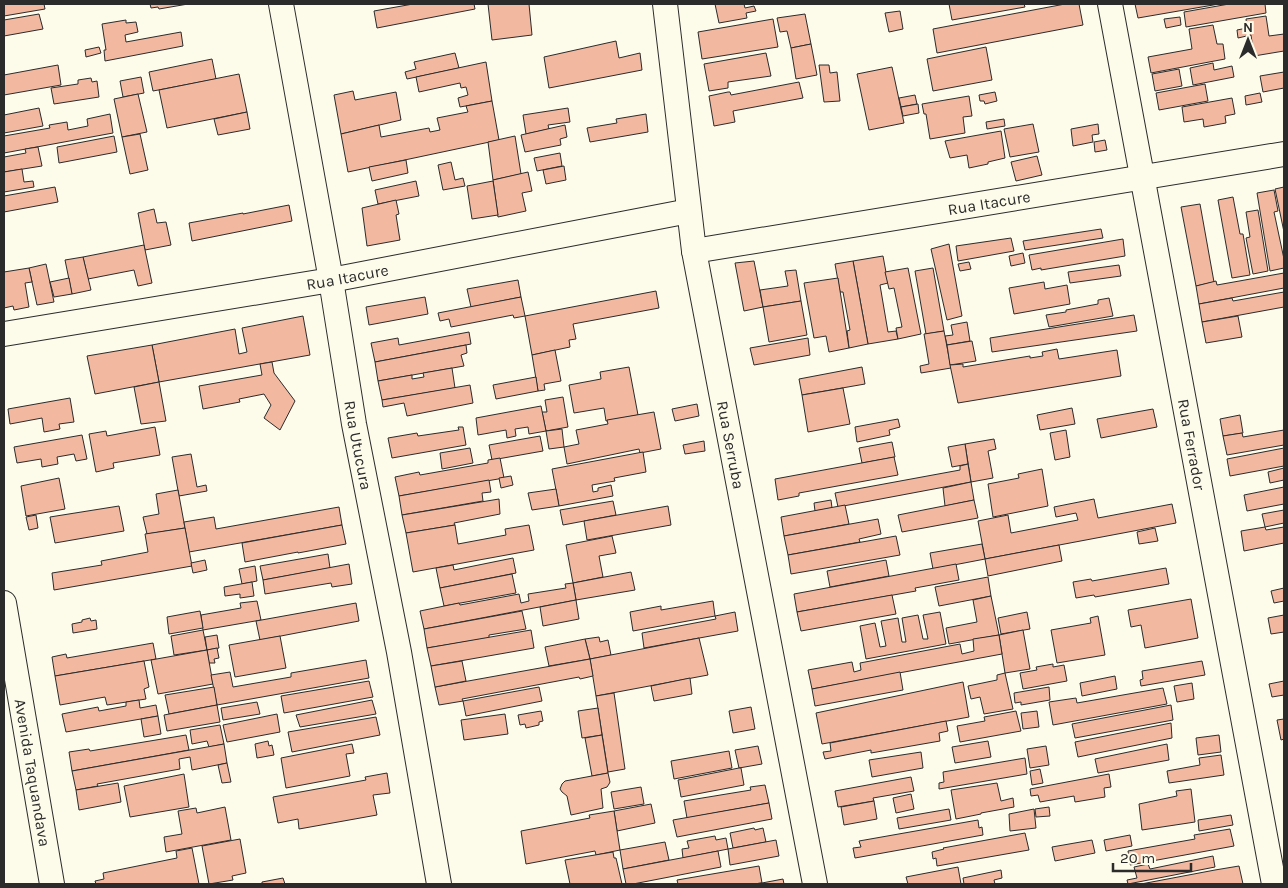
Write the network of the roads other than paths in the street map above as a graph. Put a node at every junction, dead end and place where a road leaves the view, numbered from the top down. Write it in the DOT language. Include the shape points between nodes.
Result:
graph roads {
  1 [pos="281,4"];
  2 [pos="665,4"];
  3 [pos="1110,4"];
  4 [pos="1284,154"];
  5 [pos="1142,178"];
  6 [pos="689,212"];
  7 [pos="694,251"];
  8 [pos="331,280"];
  9 [pos="4,334"];
  10 [pos="4,603"];
  11 [pos="52,884"];
  12 [pos="439,884"];
  13 [pos="815,884"];
  14 [pos="1274,884"];
  1 -- 8 [label="street, Rua Utucura"];
  2 -- 6 [label="street, Rua Serruba"];
  3 -- 5 [label="street, Rua Ferrador"];
  4 -- 5 [label="street, Rua Itacure"];
  5 -- 7 [label="street, Rua Itacure"];
  5 -- 14 [label="street, Rua Ferrador"];
  6 -- 7 [label="street, Rua Serruba"];
  6 -- 8 [label="street, Rua Itacure"];
  7 -- 13 [label="street, Rua Serruba"];
  8 -- 9 [label="street, Rua Itacure"];
  8 -- 12 [label="street, Rua Utucura" via="354,424 399,652"];
  10 -- 11 [label="street, Avenida Taquandava"];
}
